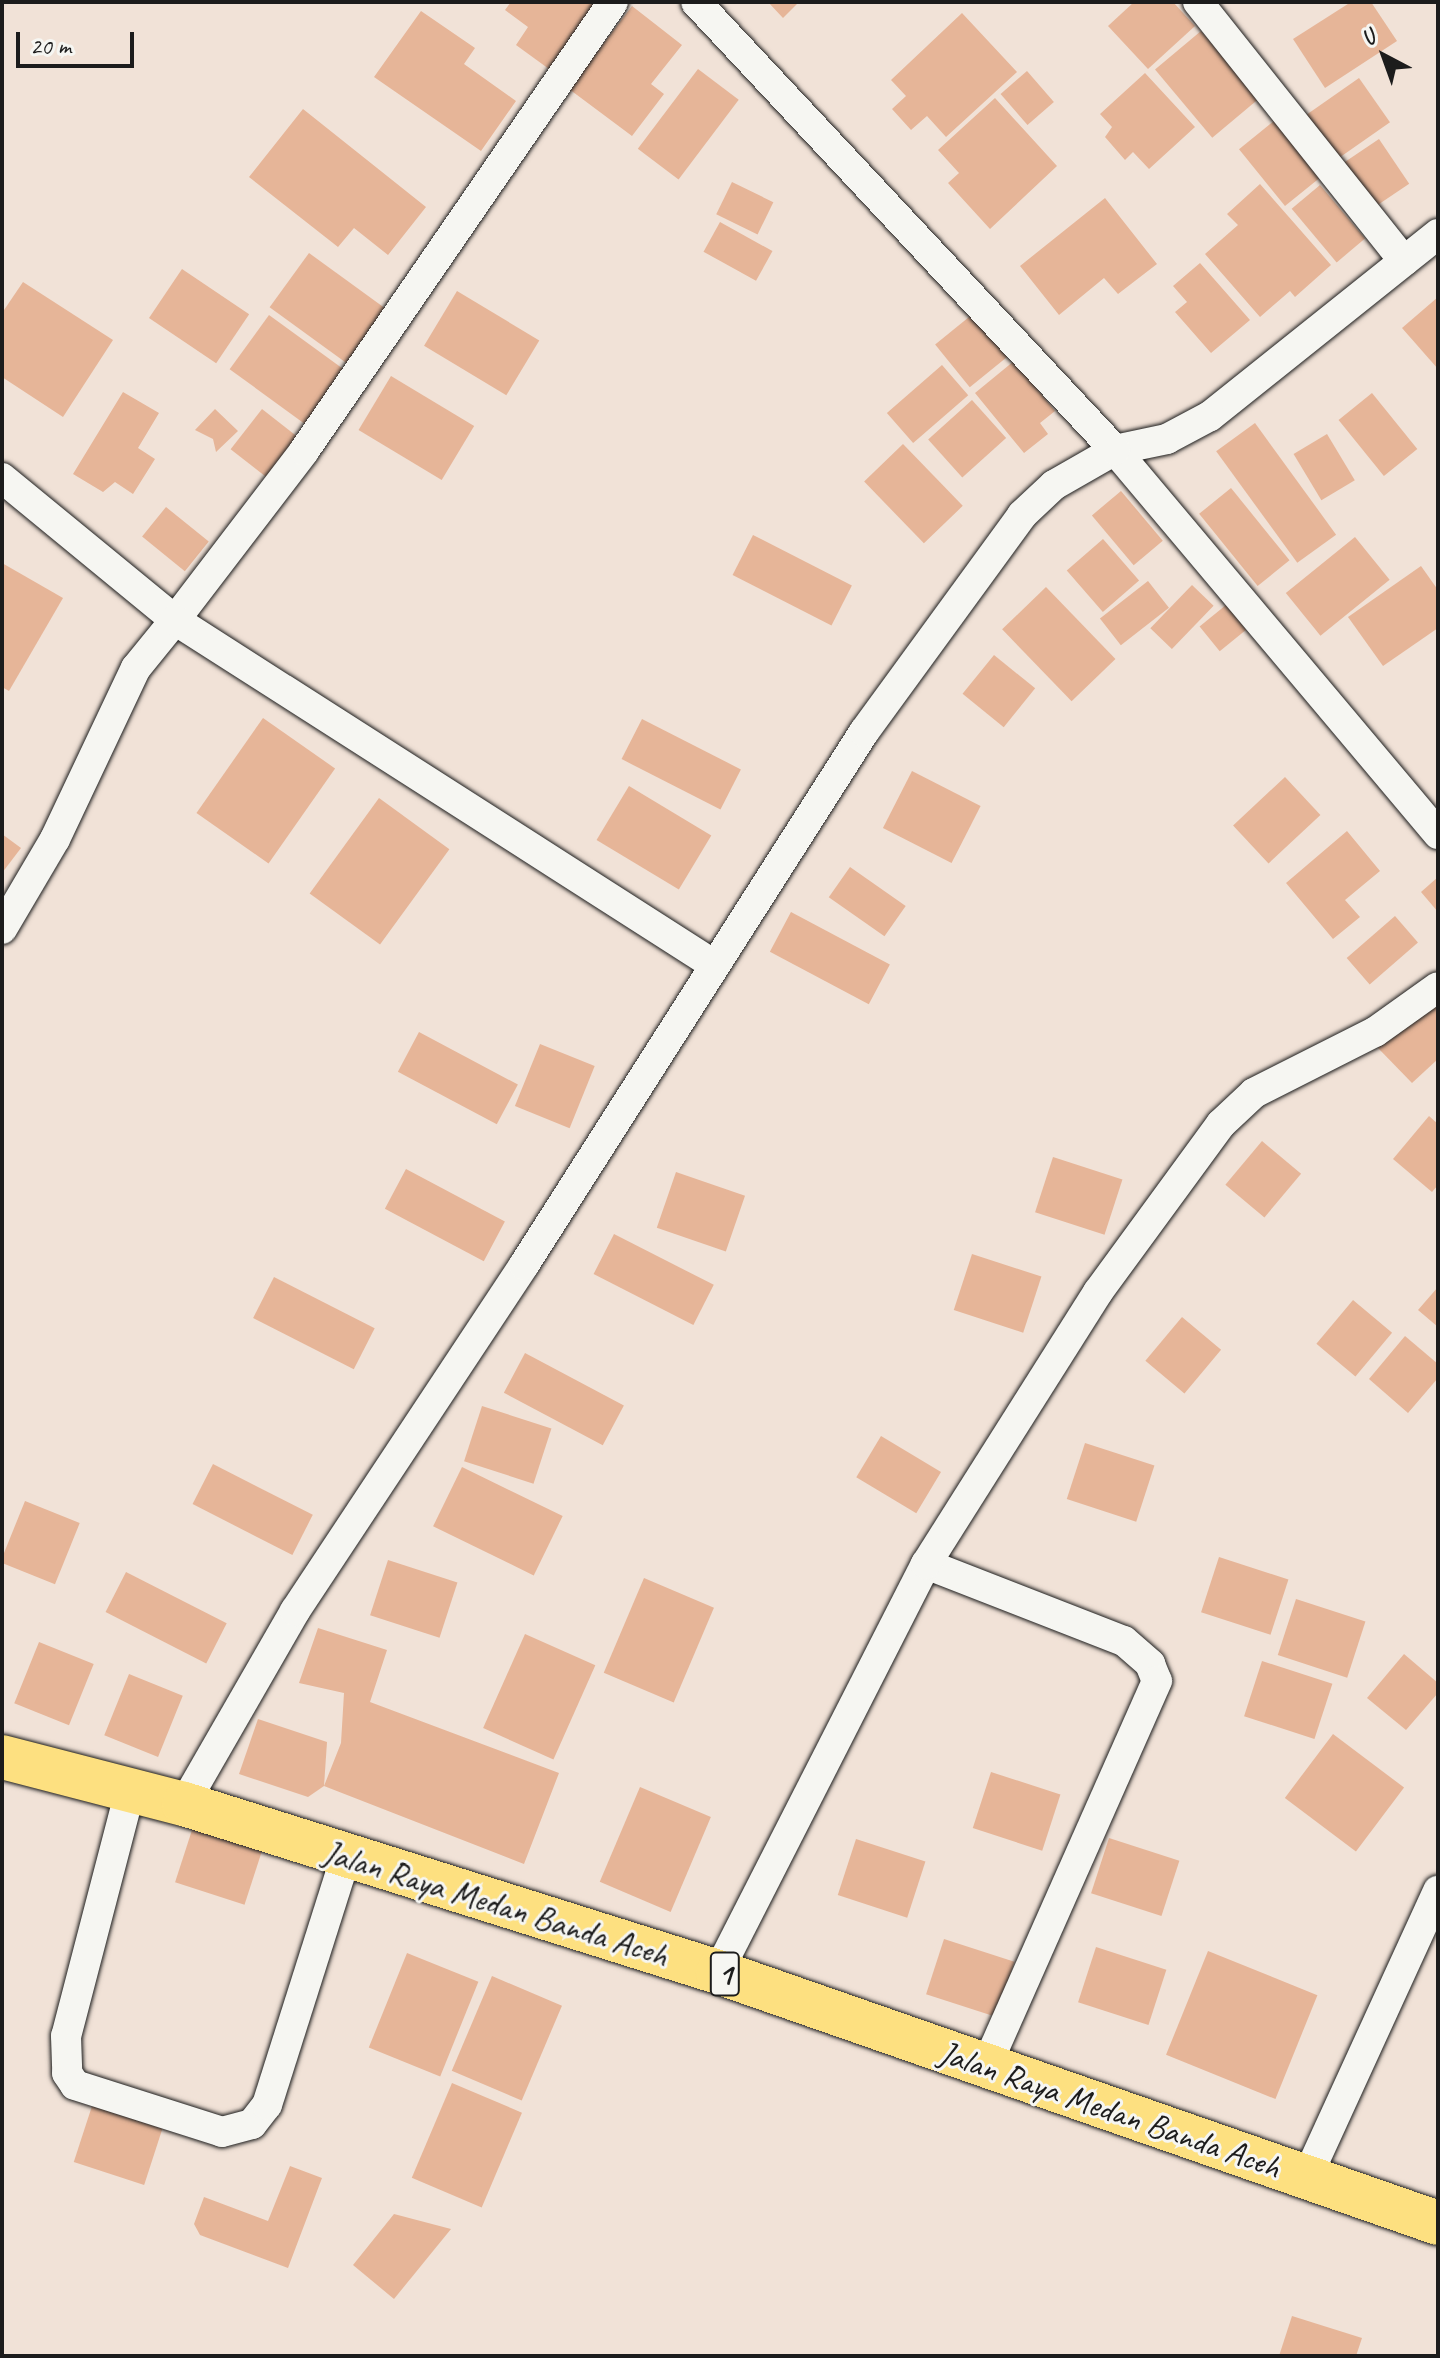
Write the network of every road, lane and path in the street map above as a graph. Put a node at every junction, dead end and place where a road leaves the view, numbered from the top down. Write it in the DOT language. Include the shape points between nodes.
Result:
graph roads {
  1 [pos="613,2"];
  2 [pos="696,2"];
  3 [pos="1198,2"];
  4 [pos="1420,248"];
  5 [pos="1115,450"];
  6 [pos="2,478"];
  7 [pos="175,620"];
  8 [pos="1428,806"];
  9 [pos="1438,834"];
  10 [pos="2,929"];
  11 [pos="713,964"];
  12 [pos="1438,987"];
  13 [pos="926,1564"];
  14 [pos="2,1757"];
  15 [pos="130,1791"];
  16 [pos="184,1804"];
  17 [pos="346,1856"];
  18 [pos="1438,1891"];
  19 [pos="718,1972"];
  20 [pos="987,2065"];
  21 [pos="1307,2177"];
  22 [pos="1438,2223"];
  1 -- 7 [label="street" via="304,451"];
  2 -- 5 [label="street"];
  3 -- 4 [label="street"];
  4 -- 5 [label="street" via="1210,416 1167,439"];
  5 -- 8 [label="street"];
  5 -- 11 [label="street" via="1054,485 1022,515 864,732"];
  6 -- 7 [label="street"];
  7 -- 10 [label="street" via="136,668 55,839"];
  7 -- 11 [label="street"];
  8 -- 9 [label="street"];
  11 -- 16 [label="street" via="524,1265 295,1611"];
  12 -- 13 [label="street" via="1375,1032 1254,1093 1221,1124 1098,1292"];
  13 -- 19 [label="street"];
  13 -- 20 [label="street" via="1124,1641 1150,1664 1157,1681"];
  14 -- 15 [label="highway, Jalan Raya Medan Banda Aceh / 1"];
  15 -- 16 [label="highway, Jalan Raya Medan Banda Aceh / 1"];
  15 -- 17 [label="street" via="66,2036 67,2073 75,2085 222,2132 252,2124 267,2105"];
  16 -- 17 [label="highway, Jalan Raya Medan Banda Aceh / 1"];
  17 -- 19 [label="highway, Jalan Raya Medan Banda Aceh / 1"];
  18 -- 21 [label="street"];
  19 -- 20 [label="highway, Jalan Raya Medan Banda Aceh / 1"];
  20 -- 21 [label="highway, Jalan Raya Medan Banda Aceh / 1"];
  21 -- 22 [label="highway, Jalan Raya Medan Banda Aceh / 1"];
}
